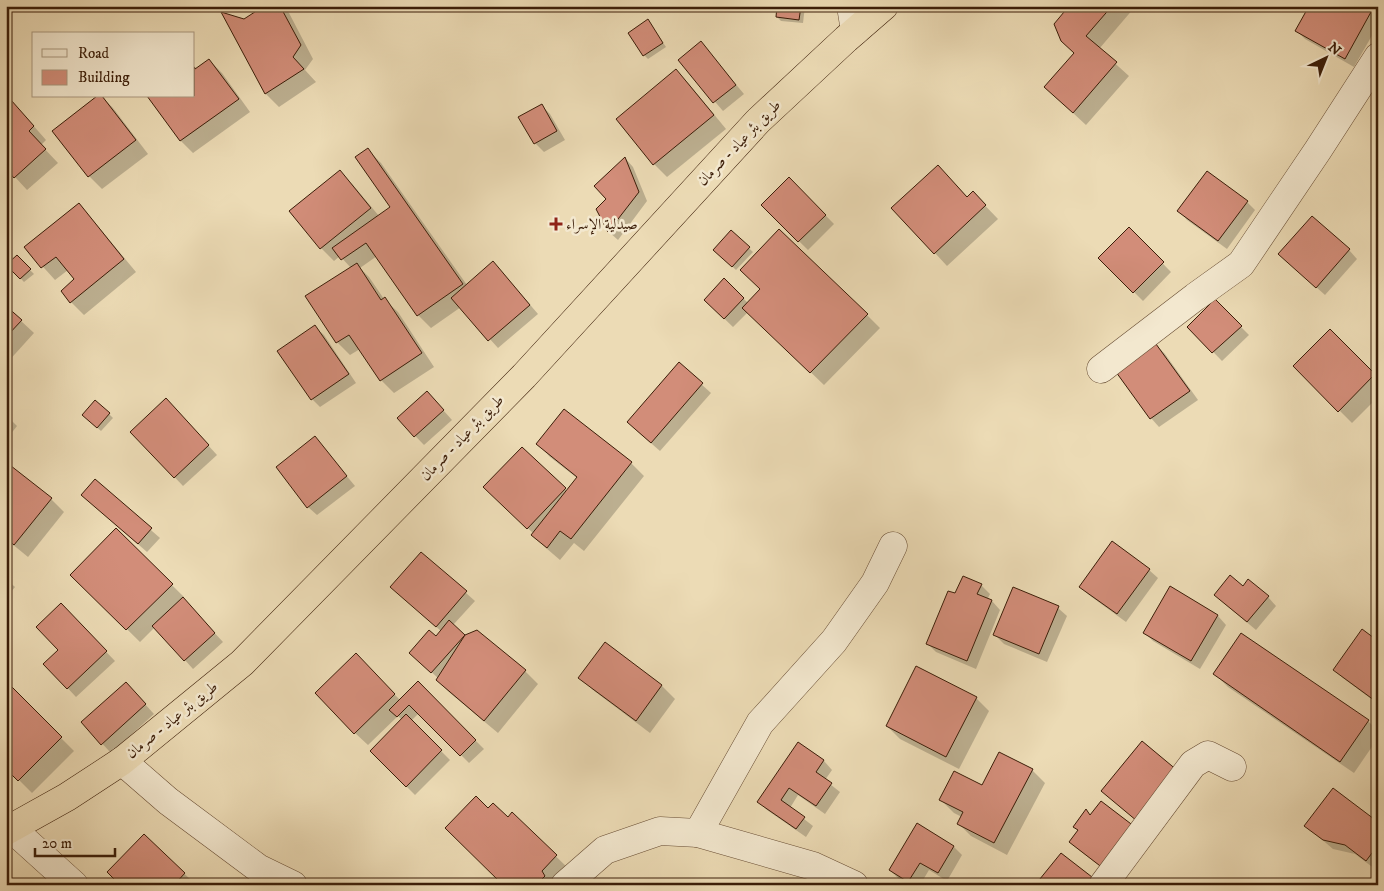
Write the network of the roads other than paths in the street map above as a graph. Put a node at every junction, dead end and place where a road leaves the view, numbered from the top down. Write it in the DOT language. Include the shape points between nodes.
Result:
graph roads {
  1 [pos="884,6"];
  2 [pos="853,19"];
  3 [pos="1378,57"];
  4 [pos="1100,369"];
  5 [pos="893,546"];
  6 [pos="122,761"];
  7 [pos="1232,767"];
  8 [pos="8,829"];
  9 [pos="698,833"];
  10 [pos="74,885"];
  11 [pos="292,885"];
  12 [pos="565,885"];
  13 [pos="854,885"];
  14 [pos="1103,885"];
  1 -- 2 [label="highway, طريق بئر عياد - صرمان"];
  2 -- 6 [label="highway, طريق بئر عياد - صرمان" via="524,376 242,663"];
  3 -- 4 [label="street" via="1241,264"];
  5 -- 9 [label="street" via="875,583 834,641 760,723"];
  6 -- 8 [label="highway, طريق بئر عياد - صرمان" via="67,797"];
  6 -- 11 [label="street" via="168,801 258,868"];
  7 -- 14 [label="street" via="1208,754 1193,764"];
  8 -- 10 [label="street"];
  9 -- 12 [label="street" via="660,831 605,850"];
  9 -- 13 [label="street" via="813,866"];
}
